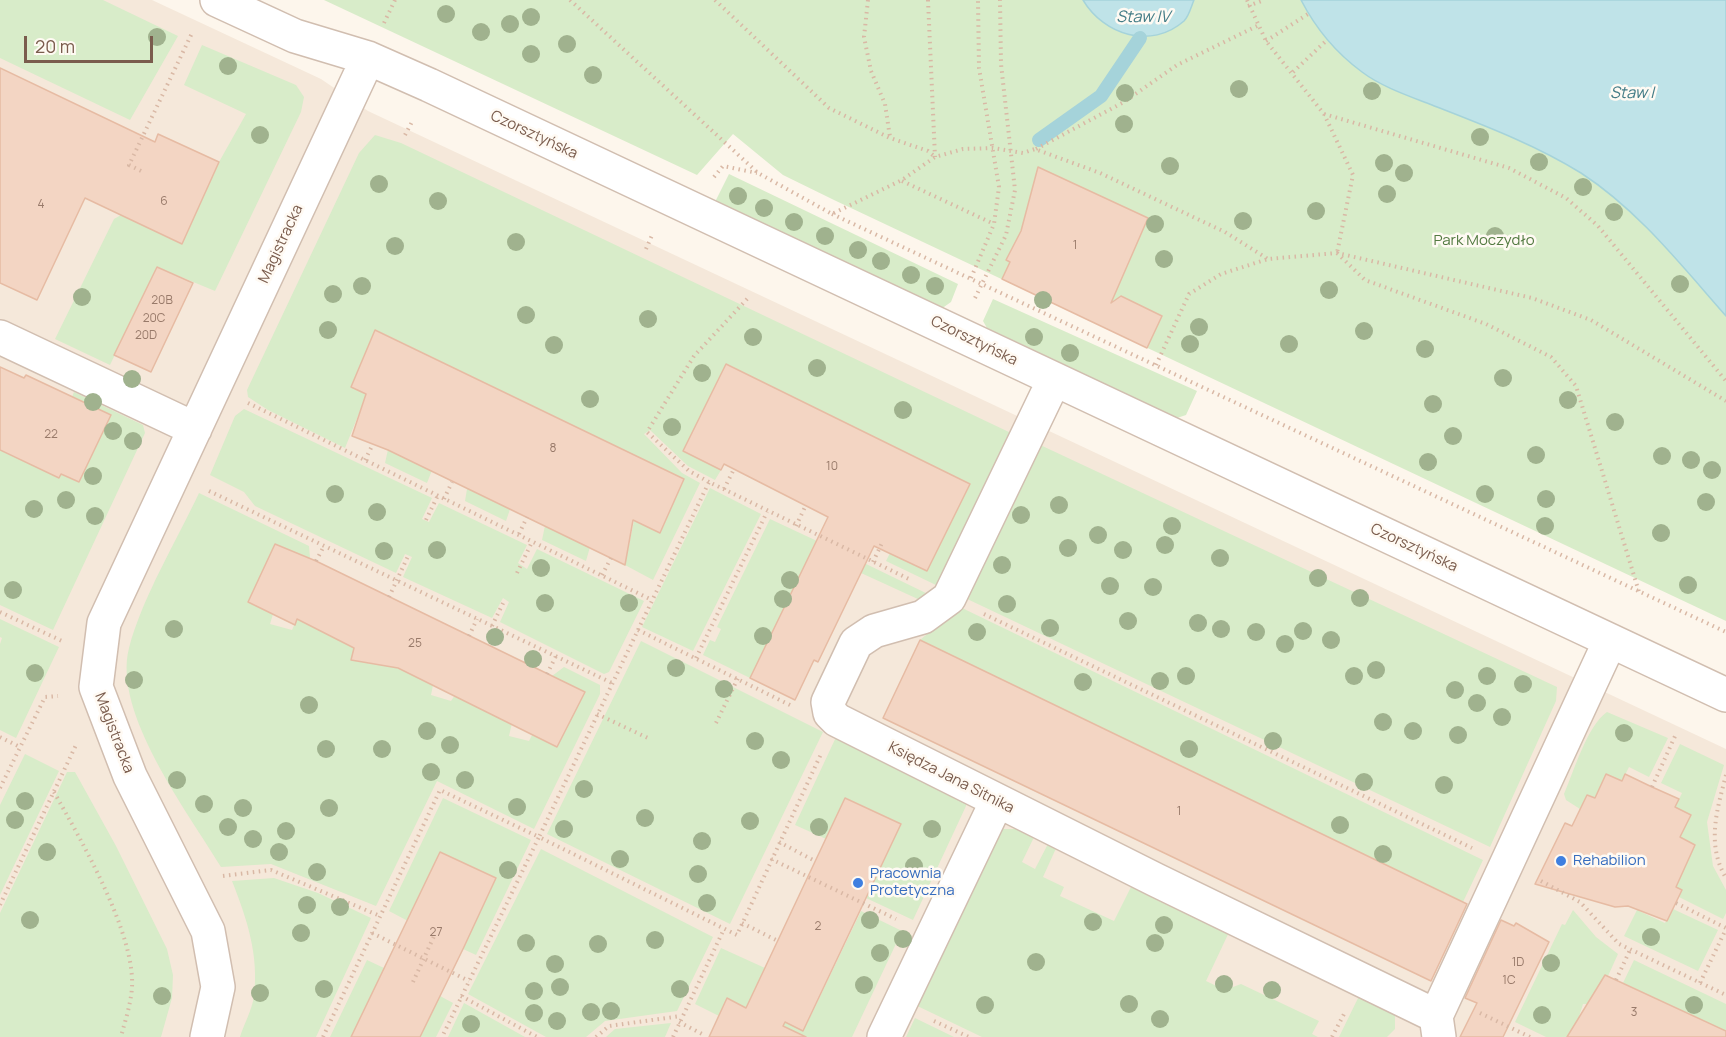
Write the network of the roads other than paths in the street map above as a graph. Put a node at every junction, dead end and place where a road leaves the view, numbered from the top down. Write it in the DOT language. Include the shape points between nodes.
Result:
graph roads {
  1 [pos="220,2"];
  2 [pos="368,58"];
  3 [pos="0,337"];
  4 [pos="1054,380"];
  5 [pos="195,429"];
  6 [pos="1610,641"];
  7 [pos="1726,695"];
  8 [pos="997,801"];
  9 [pos="1437,1023"];
  10 [pos="207,1037"];
  11 [pos="884,1037"];
  1 -- 2 [label="street, Czorsztyńska" via="295,36"];
  2 -- 4 [label="street, Czorsztyńska"];
  2 -- 5 [label="street, Magistracka"];
  3 -- 5 [label="street"];
  4 -- 6 [label="street, Czorsztyńska"];
  4 -- 8 [label="street, Księdza Jana Sitnika" via="949,598 923,617 874,630 856,643 828,702 834,717"];
  5 -- 10 [label="street, Magistracka" via="104,623 96,687 130,776 208,931 218,987"];
  6 -- 7 [label="street, Czorsztyńska"];
  6 -- 9 [label="street"];
  8 -- 9 [label="street, Księdza Jana Sitnika"];
  8 -- 11 [label="street"];
}
